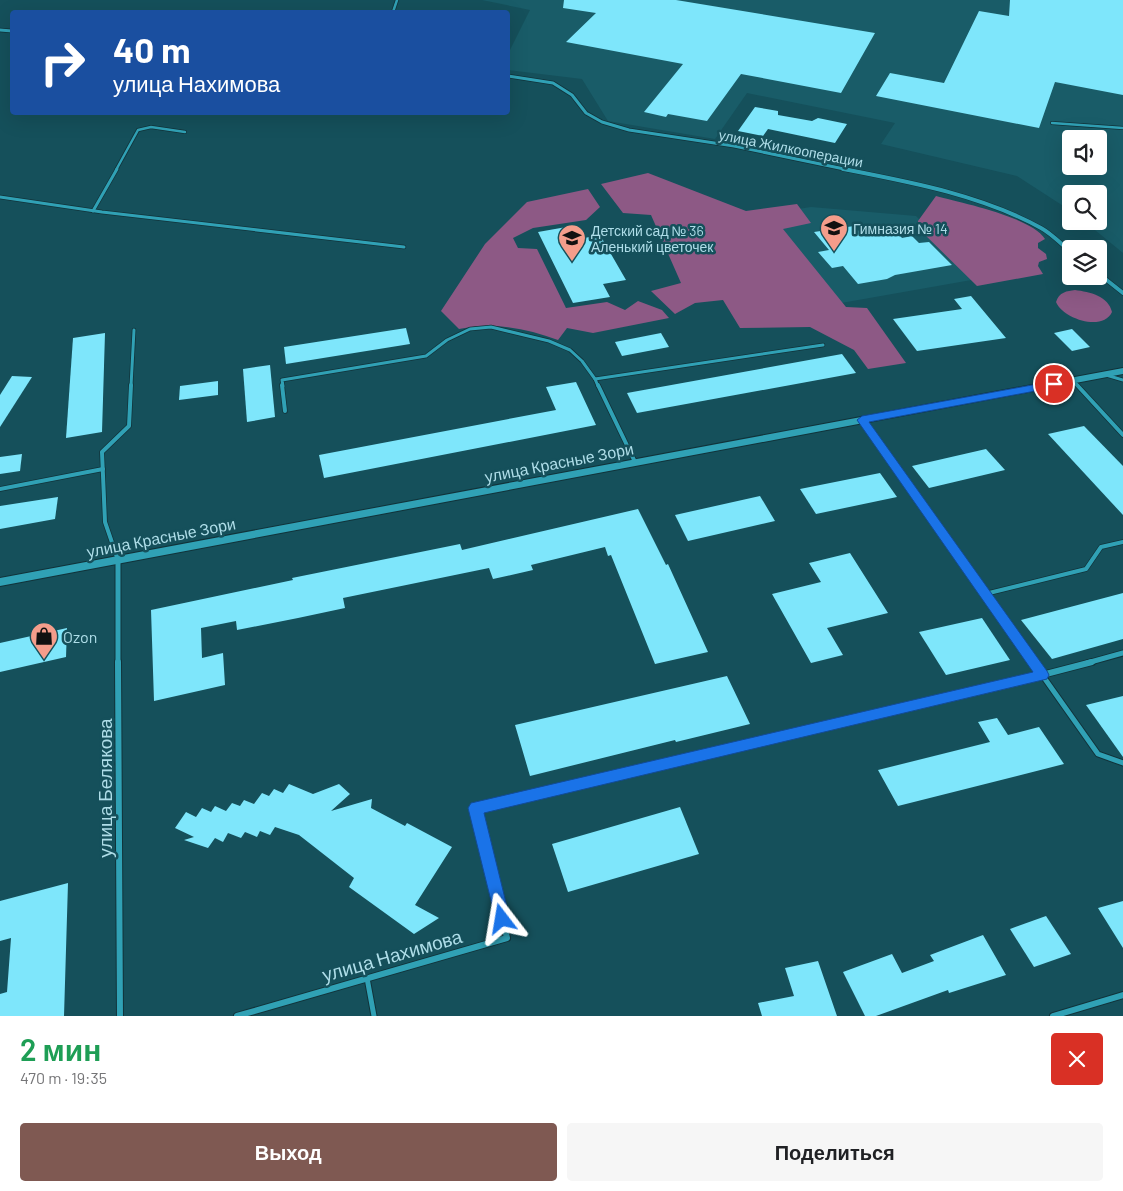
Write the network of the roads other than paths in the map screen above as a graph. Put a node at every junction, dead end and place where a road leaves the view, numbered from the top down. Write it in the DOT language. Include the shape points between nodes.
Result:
graph roads {
  1 [pos="510,76"];
  2 [pos="1052,123"];
  3 [pos="1123,128"];
  4 [pos="185,132"];
  5 [pos="0,197"];
  6 [pos="93,210"];
  7 [pos="1062,245"];
  8 [pos="404,247"];
  9 [pos="1107,280"];
  10 [pos="1123,293"];
  11 [pos="134,330"];
  12 [pos="822,345"];
  13 [pos="1123,371"];
  14 [pos="1104,375"];
  15 [pos="596,379"];
  16 [pos="1123,380"];
  17 [pos="1073,381"];
  18 [pos="285,411"];
  19 [pos="862,420"];
  20 [pos="1123,435"];
  21 [pos="635,462"];
  22 [pos="103,470"];
  23 [pos="0,489"];
  24 [pos="1123,542"];
  25 [pos="118,560"];
  26 [pos="0,582"];
  27 [pos="985,594"];
  28 [pos="1123,653"];
  29 [pos="1042,675"];
  30 [pos="1123,763"];
  31 [pos="367,978"];
  32 [pos="1123,995"];
  33 [pos="120,1016"];
  34 [pos="238,1016"];
  35 [pos="374,1016"];
  36 [pos="1053,1016"];
  1 -- 7 [label="street, улица Жилкооперации" via="553,83 572,95 586,113 629,130 734,146 969,198 1008,212 1043,230"];
  2 -- 3 [label="lane"];
  4 -- 6 [label="lane" via="150,127 138,130"];
  5 -- 6 [label="lane"];
  6 -- 8 [label="lane"];
  9 -- 10 [label="street"];
  11 -- 22 [label="lane" via="129,426 102,452"];
  12 -- 15 [label="lane"];
  13 -- 14 [label="main road, улица Красные Зори"];
  14 -- 16 [label="lane"];
  14 -- 17 [label="main road, улица Красные Зори"];
  15 -- 18 [label="lane" via="570,350 549,341 491,327 470,329 426,356 282,380"];
  15 -- 21 [label="lane"];
  17 -- 19 [label="main road, улица Красные Зори"];
  17 -- 20 [label="lane"];
  19 -- 21 [label="main road, улица Красные Зори"];
  19 -- 27 [label="lane"];
  21 -- 25 [label="main road, улица Красные Зори"];
  22 -- 23 [label="lane"];
  22 -- 25 [label="lane" via="105,522"];
  24 -- 27 [label="lane" via="1101,547 1086,569"];
  25 -- 26 [label="main road, улица Красные Зори"];
  25 -- 33 [label="street, улица Белякова"];
  27 -- 29 [label="lane"];
  28 -- 29 [label="street, улица Нахимова"];
  29 -- 30 [label="lane" via="1098,754"];
  29 -- 31 [label="street, улица Нахимова" via="476,808 507,938"];
  31 -- 34 [label="street, улица Нахимова"];
  31 -- 35 [label="lane"];
  32 -- 36 [label="street"];
}
